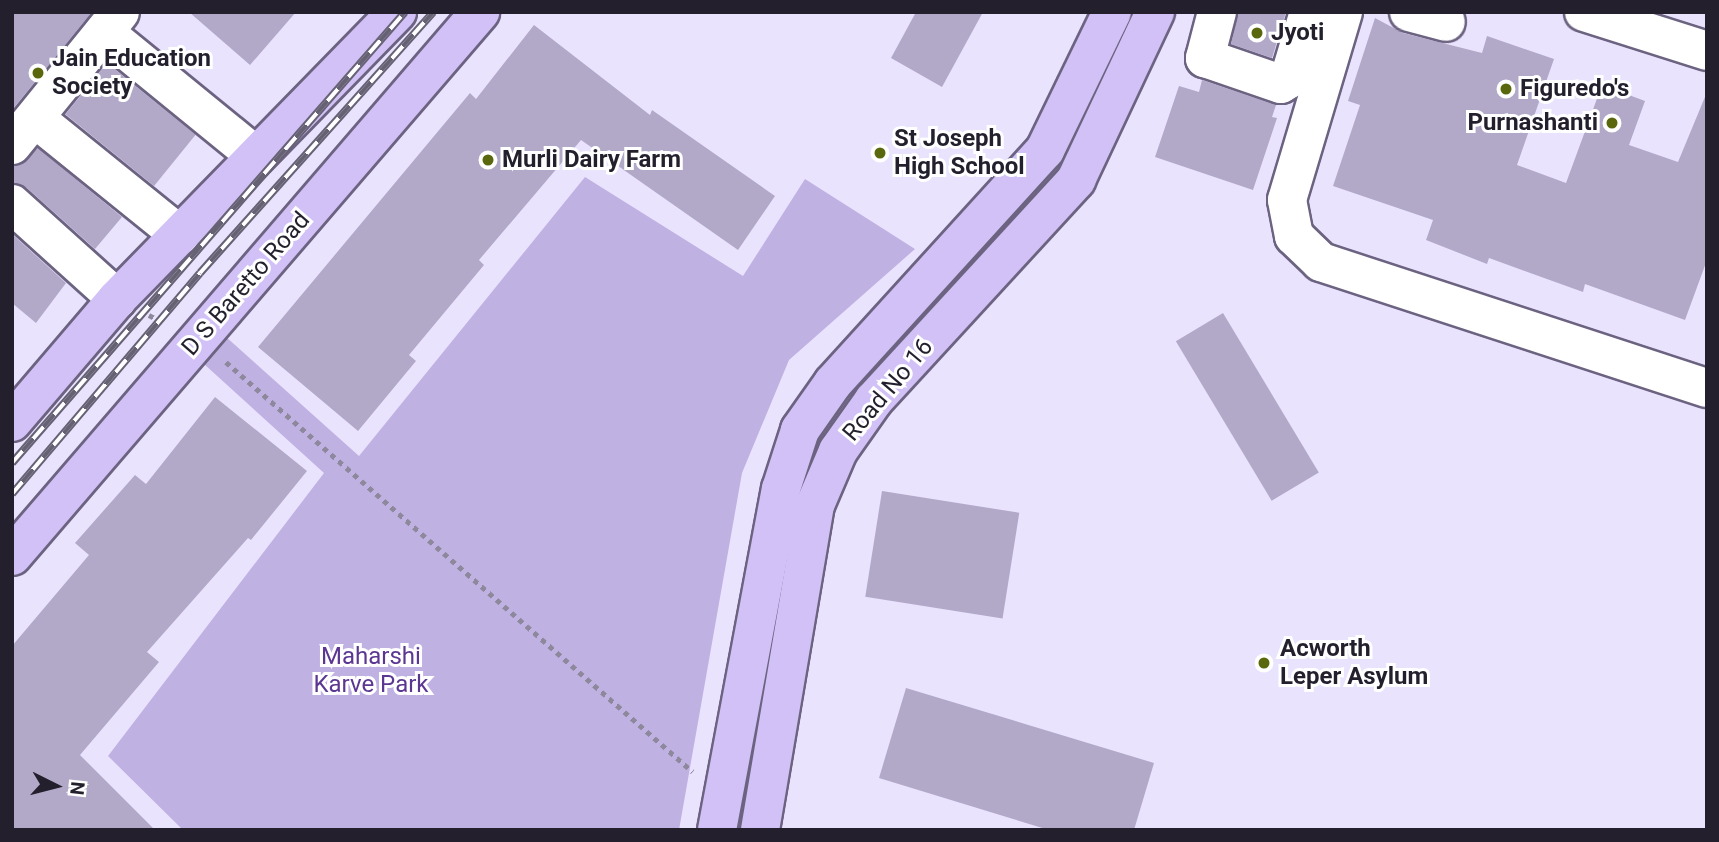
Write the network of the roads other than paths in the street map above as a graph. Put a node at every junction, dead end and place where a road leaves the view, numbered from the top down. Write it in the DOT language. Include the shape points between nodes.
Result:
graph roads {
  1 [pos="397,12"];
  2 [pos="480,12"];
  3 [pos="1112,12"];
  4 [pos="1155,12"];
  5 [pos="1217,12"];
  6 [pos="1309,12"];
  7 [pos="1343,12"];
  8 [pos="1584,12"];
  9 [pos="1392,14"];
  10 [pos="112,22"];
  11 [pos="1446,22"];
  12 [pos="1707,51"];
  13 [pos="24,132"];
  14 [pos="256,156"];
  15 [pos="12,204"];
  16 [pos="180,234"];
  17 [pos="117,299"];
  18 [pos="1707,388"];
  19 [pos="12,422"];
  20 [pos="12,556"];
  21 [pos="760,593"];
  22 [pos="799,597"];
  23 [pos="719,814"];
  24 [pos="760,830"];
  1 -- 14 [label="main road"];
  2 -- 20 [label="main road, D S Baretto Road"];
  3 -- 21 [label="main road, Road No 16" via="1045,149 833,383 800,430 781,489"];
  4 -- 22 [label="main road, Road No 16" via="1076,180 874,400 838,451 815,505"];
  5 -- 6 [label="street" via="1205,58 1281,84 1289,79"];
  7 -- 18 [label="street" via="1287,200 1294,236 1321,262"];
  8 -- 12 [label="street"];
  9 -- 11 [label="street"];
  10 -- 13 [label="street"];
  10 -- 14 [label="street"];
  13 -- 16 [label="street"];
  14 -- 16 [label="main road"];
  15 -- 17 [label="street"];
  16 -- 17 [label="main road"];
  17 -- 19 [label="main road"];
  21 -- 22 [label="main road"];
  21 -- 23 [label="main road, Road No 16"];
  22 -- 24 [label="main road, Road No 16"];
}
